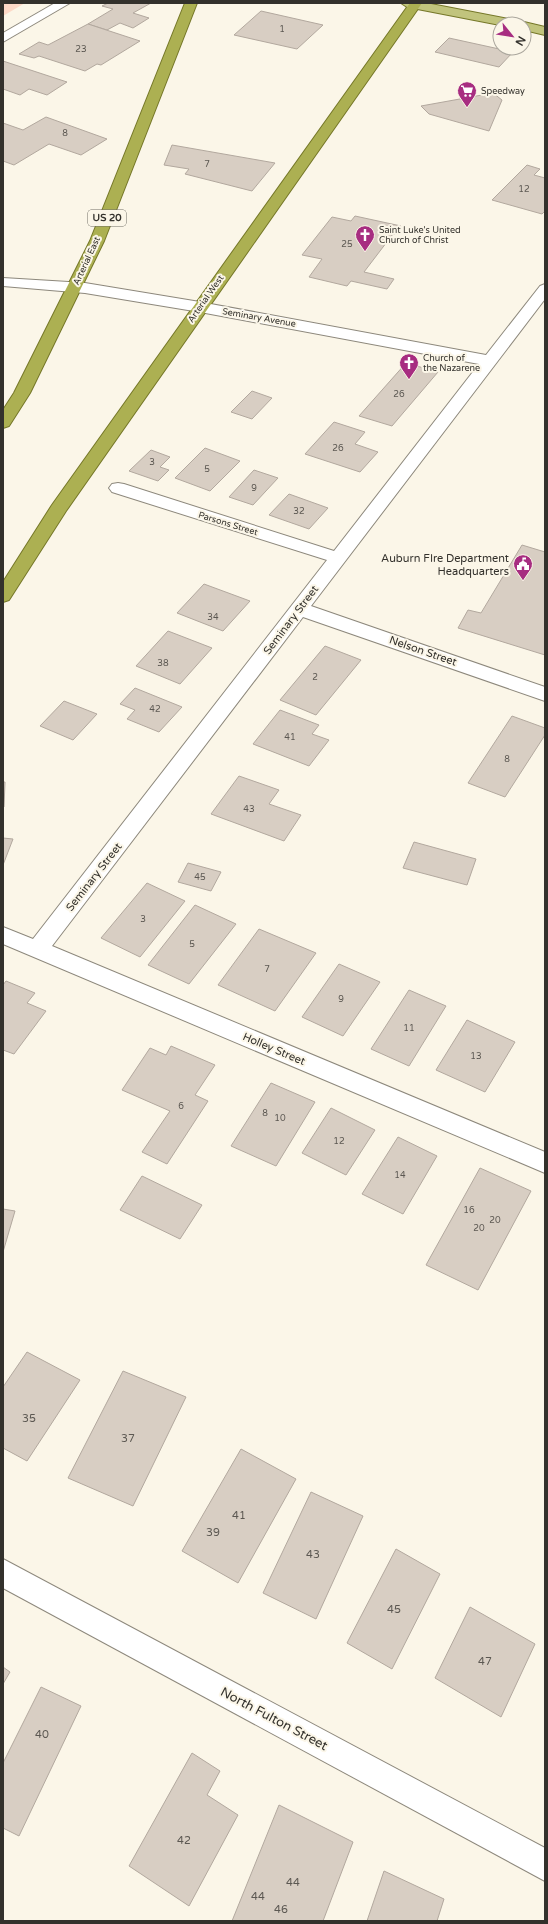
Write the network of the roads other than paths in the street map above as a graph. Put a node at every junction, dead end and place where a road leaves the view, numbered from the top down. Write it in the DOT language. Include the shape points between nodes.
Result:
graph roads {
  1 [pos="64,3"];
  2 [pos="191,3"];
  3 [pos="413,4"];
  4 [pos="492,20"];
  5 [pos="532,28"];
  6 [pos="545,31"];
  7 [pos="3,38"];
  8 [pos="3,282"];
  9 [pos="75,288"];
  10 [pos="545,289"];
  11 [pos="200,307"];
  12 [pos="490,360"];
  13 [pos="3,423"];
  14 [pos="118,488"];
  15 [pos="338,558"];
  16 [pos="3,596"];
  17 [pos="300,609"];
  18 [pos="545,694"];
  19 [pos="3,935"];
  20 [pos="37,950"];
  21 [pos="545,1163"];
  22 [pos="3,1573"];
  23 [pos="545,1865"];
  1 -- 7 [label="street"];
  2 -- 9 [label="highway, Arterial East / US 20" via="124,176"];
  3 -- 4 [label="main road"];
  3 -- 11 [label="highway, Arterial West"];
  5 -- 6 [label="main road"];
  8 -- 9 [label="street, Seminary Avenue"];
  9 -- 11 [label="street, Seminary Avenue"];
  9 -- 13 [label="highway, Arterial East / US 20" via="22,393"];
  10 -- 12 [label="street, Seminary Street"];
  11 -- 12 [label="street, Seminary Avenue"];
  11 -- 16 [label="highway, Arterial West" via="58,509"];
  12 -- 15 [label="street, Seminary Street"];
  14 -- 15 [label="street, Parsons Street"];
  15 -- 17 [label="street, Seminary Street"];
  17 -- 18 [label="street, Nelson Street"];
  17 -- 20 [label="street, Seminary Street"];
  19 -- 20 [label="street, Holley Street"];
  20 -- 21 [label="street, Holley Street"];
  22 -- 23 [label="street, North Fulton Street"];
}
